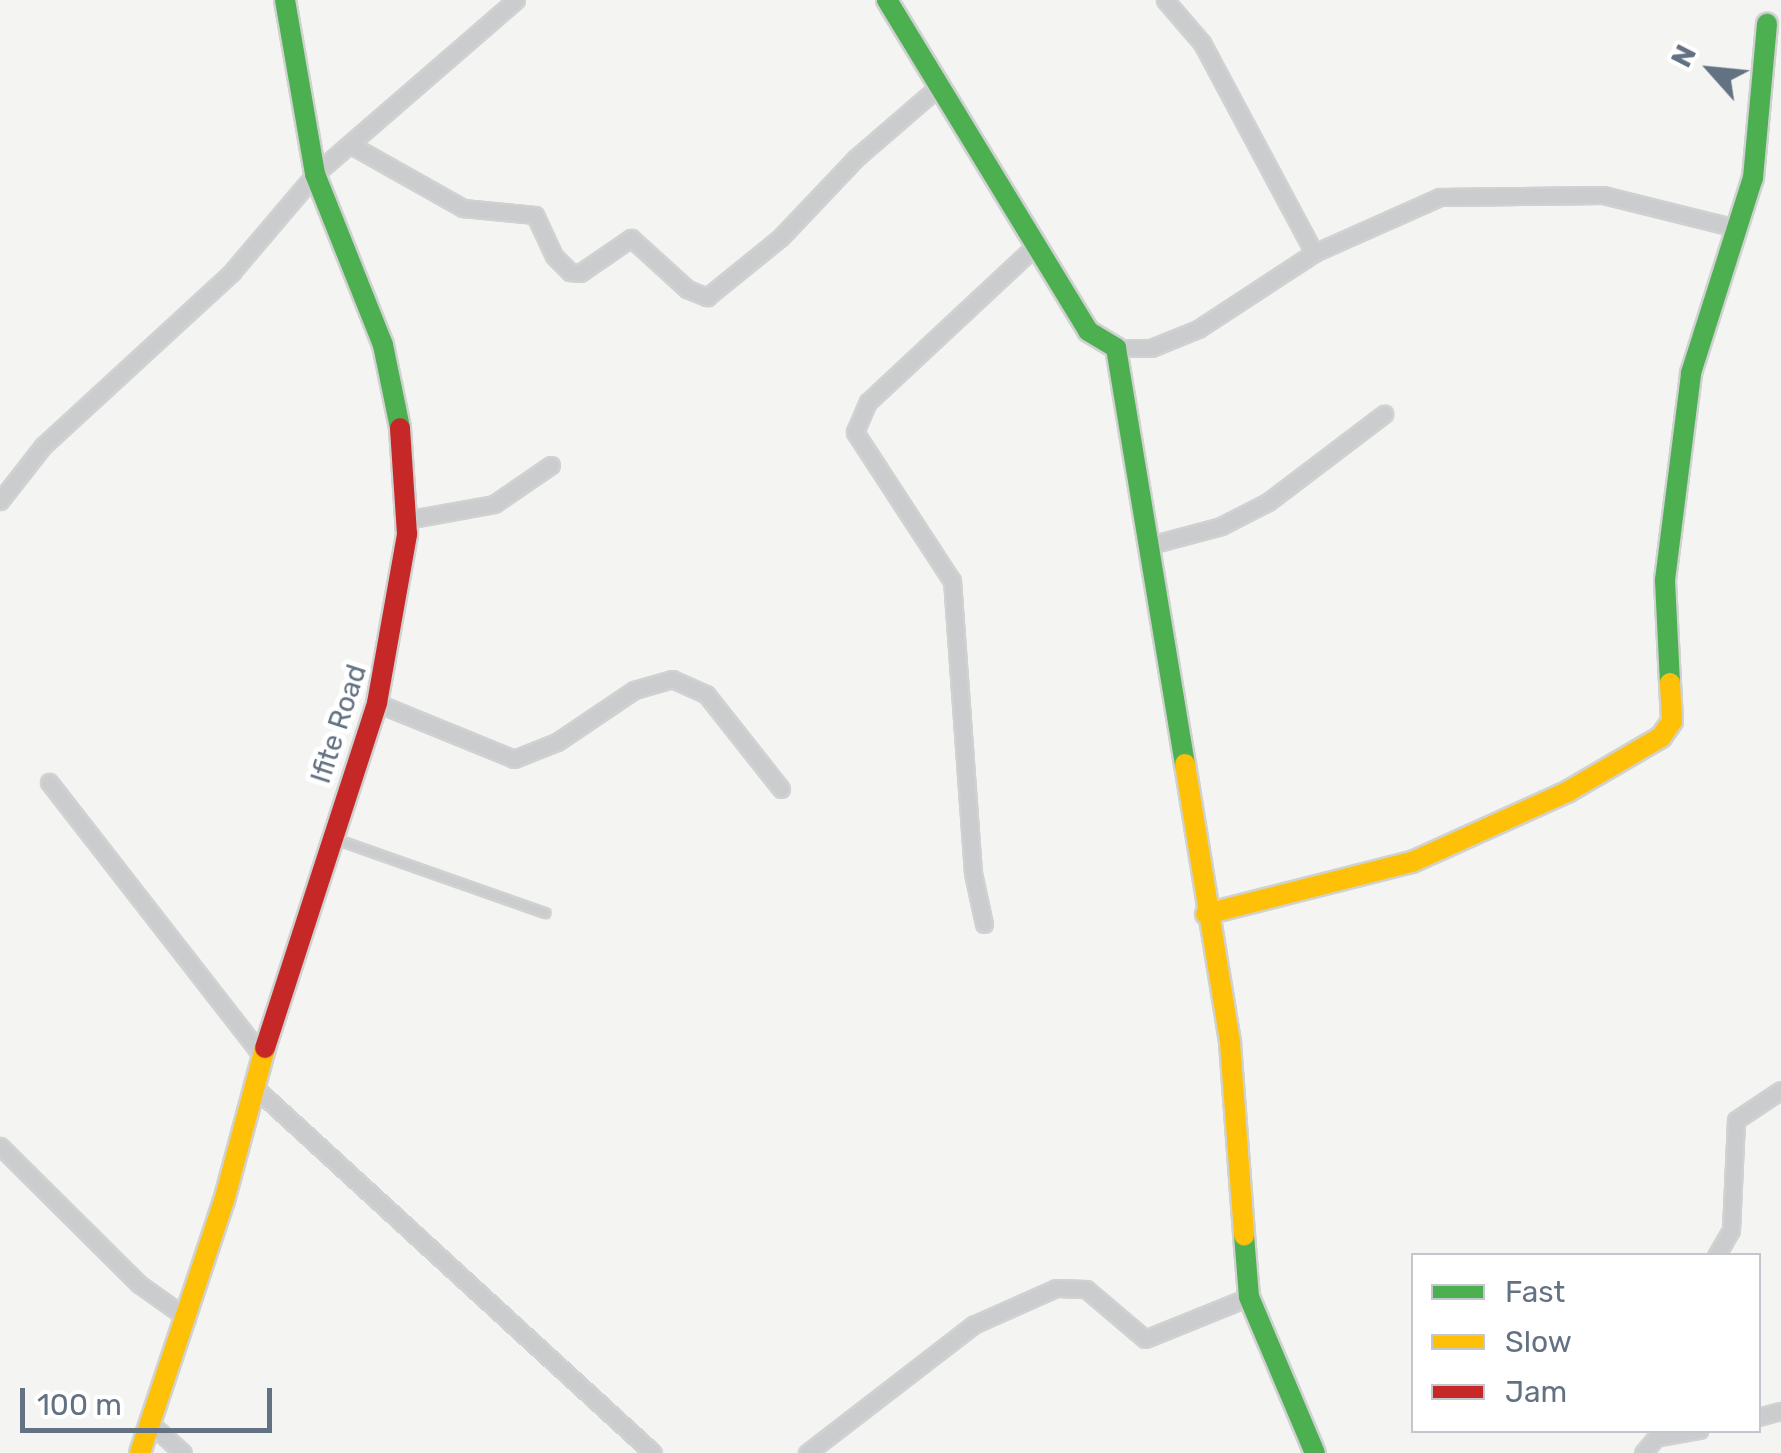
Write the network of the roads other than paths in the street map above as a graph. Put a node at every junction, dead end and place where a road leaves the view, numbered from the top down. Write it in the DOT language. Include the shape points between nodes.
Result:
graph roads {
  1 [pos="285,0"];
  2 [pos="516,0"];
  3 [pos="887,0"];
  4 [pos="1165,0"];
  5 [pos="1767,24"];
  6 [pos="937,88"];
  7 [pos="351,145"];
  8 [pos="315,174"];
  9 [pos="1736,228"];
  10 [pos="1035,246"];
  11 [pos="1314,252"];
  12 [pos="1116,348"];
  13 [pos="1384,414"];
  14 [pos="551,466"];
  15 [pos="1,499"];
  16 [pos="406,520"];
  17 [pos="1154,544"];
  18 [pos="376,703"];
  19 [pos="50,782"];
  20 [pos="781,789"];
  21 [pos="331,837"];
  22 [pos="545,913"];
  23 [pos="1206,914"];
  24 [pos="984,924"];
  25 [pos="261,1054"];
  26 [pos="252,1085"];
  27 [pos="1781,1090"];
  28 [pos="0,1146"];
  29 [pos="1718,1253"];
  30 [pos="1249,1297"];
  31 [pos="187,1318"];
  32 [pos="150,1424"];
  33 [pos="1660,1434"];
  34 [pos="140,1453"];
  35 [pos="183,1453"];
  36 [pos="652,1453"];
  37 [pos="807,1453"];
  38 [pos="1314,1453"];
  39 [pos="1642,1453"];
  1 -- 8 [label="street, Ifite Road"];
  2 -- 7 [label="street"];
  3 -- 6 [label="street"];
  4 -- 11 [label="street" via="1202,43"];
  5 -- 9 [label="street" via="1753,178"];
  6 -- 7 [label="street" via="856,158 782,238 708,298 688,290 631,238 580,273 570,272 554,256 535,215 463,208"];
  6 -- 10 [label="street"];
  7 -- 8 [label="street"];
  8 -- 15 [label="street" via="232,272 44,446"];
  8 -- 16 [label="street, Ifite Road" via="383,346 400,430"];
  9 -- 11 [label="street" via="1603,195 1477,194 1418,202"];
  9 -- 23 [label="street" via="1691,373 1665,580 1676,703 1661,737 1567,792 1412,862"];
  10 -- 12 [label="street" via="1088,331"];
  10 -- 24 [label="street" via="868,402 855,432 952,581 973,873"];
  11 -- 12 [label="street" via="1198,329 1151,348"];
  12 -- 17 [label="street"];
  13 -- 17 [label="street" via="1268,502 1221,526"];
  14 -- 16 [label="street" via="494,504"];
  16 -- 18 [label="street, Ifite Road" via="395,621"];
  17 -- 23 [label="street"];
  18 -- 20 [label="street" via="514,759 557,742 634,690 672,679 706,694"];
  18 -- 21 [label="street, Ifite Road"];
  19 -- 25 [label="street"];
  21 -- 22 [label="lane"];
  21 -- 25 [label="street, Ifite Road"];
  23 -- 30 [label="street" via="1230,1043"];
  25 -- 26 [label="street, Ifite Road"];
  26 -- 31 [label="street, Ifite Road"];
  26 -- 36 [label="street"];
  27 -- 29 [label="street" via="1736,1120 1731,1230"];
  28 -- 31 [label="street" via="139,1284"];
  30 -- 37 [label="street" via="1146,1339 1086,1289 1056,1288 972,1325"];
  30 -- 38 [label="street"];
  31 -- 32 [label="street, Ifite Road"];
  32 -- 34 [label="street, Ifite Road"];
  32 -- 35 [label="street"];
  33 -- 39 [label="street"];
}
